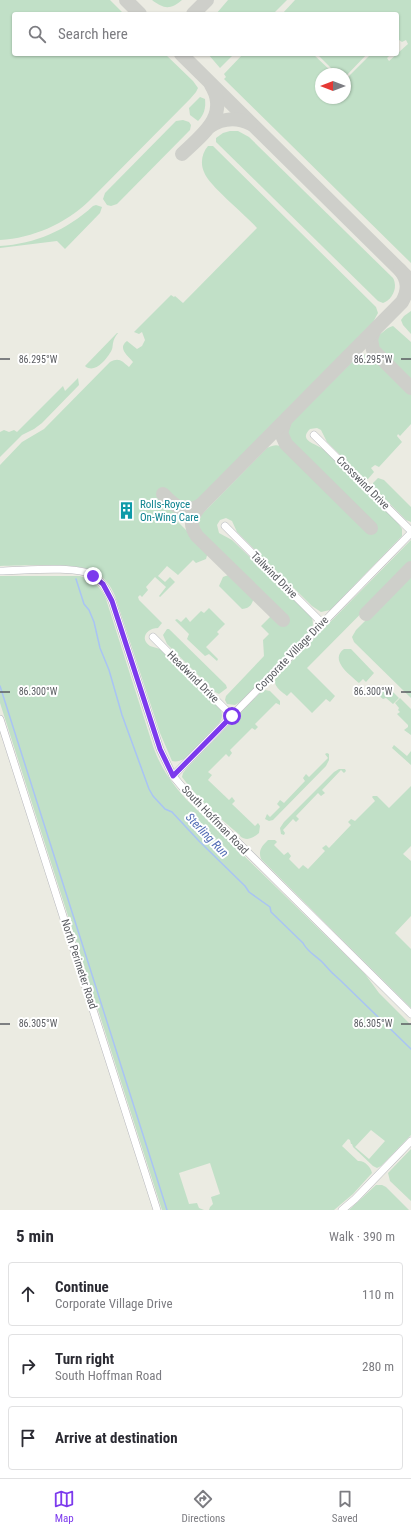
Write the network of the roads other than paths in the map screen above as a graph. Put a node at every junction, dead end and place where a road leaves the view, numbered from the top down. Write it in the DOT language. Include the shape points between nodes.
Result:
graph roads {
  1 [pos="314,435"];
  2 [pos="225,526"];
  3 [pos="411,532"];
  4 [pos="0,571"];
  5 [pos="322,623"];
  6 [pos="153,638"];
  7 [pos="232,716"];
  8 [pos="0,718"];
  9 [pos="173,776"];
  10 [pos="411,1014"];
  11 [pos="411,1141"];
  12 [pos="157,1210"];
  13 [pos="342,1210"];
  1 -- 3 [label="street, Crosswind Drive"];
  2 -- 5 [label="street, Tailwind Drive"];
  3 -- 5 [label="street, Corporate Village Drive"];
  4 -- 9 [label="street, South Hoffman Road" via="80,571 93,576 103,584 112,601 160,749"];
  5 -- 7 [label="street, Corporate Village Drive"];
  6 -- 7 [label="street, Headwind Drive"];
  7 -- 9 [label="street, Corporate Village Drive"];
  8 -- 12 [label="street, North Perimeter Road"];
  9 -- 10 [label="street, South Hoffman Road"];
  11 -- 13 [label="street"];
}
